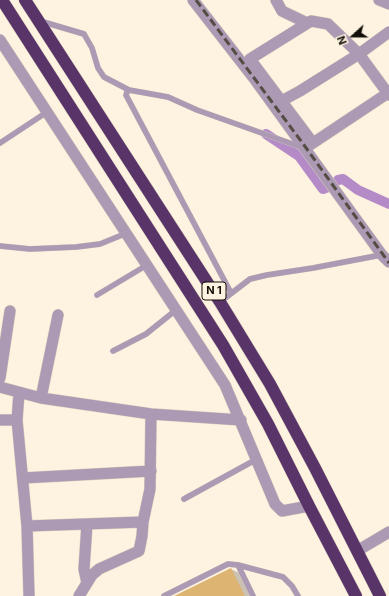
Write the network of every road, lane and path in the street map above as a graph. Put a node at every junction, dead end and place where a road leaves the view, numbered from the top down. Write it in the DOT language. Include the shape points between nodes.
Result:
graph roads {
  1 [pos="2,0"];
  2 [pos="25,0"];
  3 [pos="193,0"];
  4 [pos="276,0"];
  5 [pos="379,0"];
  6 [pos="389,4"];
  7 [pos="38,20"];
  8 [pos="307,23"];
  9 [pos="389,32"];
  10 [pos="0,40"];
  11 [pos="359,54"];
  12 [pos="130,90"];
  13 [pos="388,94"];
  14 [pos="274,106"];
  15 [pos="47,112"];
  16 [pos="0,143"];
  17 [pos="309,146"];
  18 [pos="127,233"];
  19 [pos="0,246"];
  20 [pos="385,258"];
  21 [pos="147,265"];
  22 [pos="231,293"];
  23 [pos="97,295"];
  24 [pos="220,302"];
  25 [pos="176,310"];
  26 [pos="10,311"];
  27 [pos="58,315"];
  28 [pos="113,351"];
  29 [pos="0,378"];
  30 [pos="0,387"];
  31 [pos="18,393"];
  32 [pos="41,398"];
  33 [pos="151,414"];
  34 [pos="0,420"];
  35 [pos="17,420"];
  36 [pos="241,420"];
  37 [pos="257,459"];
  38 [pos="151,471"];
  39 [pos="23,478"];
  40 [pos="184,499"];
  41 [pos="309,506"];
  42 [pos="143,522"];
  43 [pos="88,524"];
  44 [pos="27,526"];
  45 [pos="389,532"];
  46 [pos="357,551"];
  47 [pos="238,565"];
  48 [pos="87,583"];
  49 [pos="29,596"];
  50 [pos="79,596"];
  51 [pos="164,596"];
  52 [pos="253,596"];
  53 [pos="298,596"];
  54 [pos="356,596"];
  55 [pos="380,596"];
  1 -- 41 [label="highway, N 1" via="223,345 268,424"];
  2 -- 7 [label="highway, N 1"];
  3 -- 14 [label="street"];
  4 -- 8 [label="street" via="282,11"];
  5 -- 6 [label="street"];
  7 -- 12 [label="lane" via="84,34 104,77"];
  7 -- 24 [label="highway, N 1"];
  8 -- 11 [label="street" via="311,21 328,24"];
  8 -- 17 [label="street" via="250,59"];
  9 -- 11 [label="street"];
  10 -- 15 [label="street"];
  11 -- 13 [label="street"];
  11 -- 14 [label="street"];
  12 -- 17 [label="lane" via="168,97 198,110"];
  12 -- 22 [label="lane" via="126,95"];
  13 -- 17 [label="street"];
  14 -- 17 [label="street"];
  15 -- 16 [label="lane"];
  15 -- 18 [label="street"];
  17 -- 20 [label="street"];
  18 -- 19 [label="lane" via="100,244 76,247 30,249"];
  18 -- 21 [label="street"];
  20 -- 22 [label="lane" via="267,275 250,279"];
  21 -- 23 [label="lane"];
  21 -- 25 [label="street"];
  22 -- 24 [label="lane"];
  24 -- 46 [label="highway, N 1" via="270,384"];
  25 -- 28 [label="lane" via="146,334"];
  25 -- 36 [label="street" via="225,385"];
  26 -- 29 [label="street"];
  27 -- 32 [label="street"];
  30 -- 31 [label="street"];
  31 -- 32 [label="street"];
  31 -- 35 [label="street"];
  32 -- 33 [label="street"];
  33 -- 36 [label="street"];
  33 -- 38 [label="street"];
  34 -- 35 [label="street"];
  35 -- 39 [label="street"];
  36 -- 37 [label="street"];
  37 -- 40 [label="lane"];
  37 -- 41 [label="street" via="276,504 282,511"];
  38 -- 39 [label="street"];
  38 -- 42 [label="street"];
  39 -- 44 [label="street"];
  41 -- 54 [label="highway, N 1"];
  42 -- 43 [label="street"];
  42 -- 48 [label="street" via="139,551 99,569 92,574"];
  43 -- 44 [label="street"];
  43 -- 48 [label="street" via="84,570"];
  44 -- 49 [label="street"];
  45 -- 46 [label="street"];
  46 -- 55 [label="highway, N 1"];
  47 -- 51 [label="lane" via="228,564"];
  47 -- 52 [label="lane"];
  47 -- 53 [label="lane" via="283,577"];
  48 -- 50 [label="street"];
}
